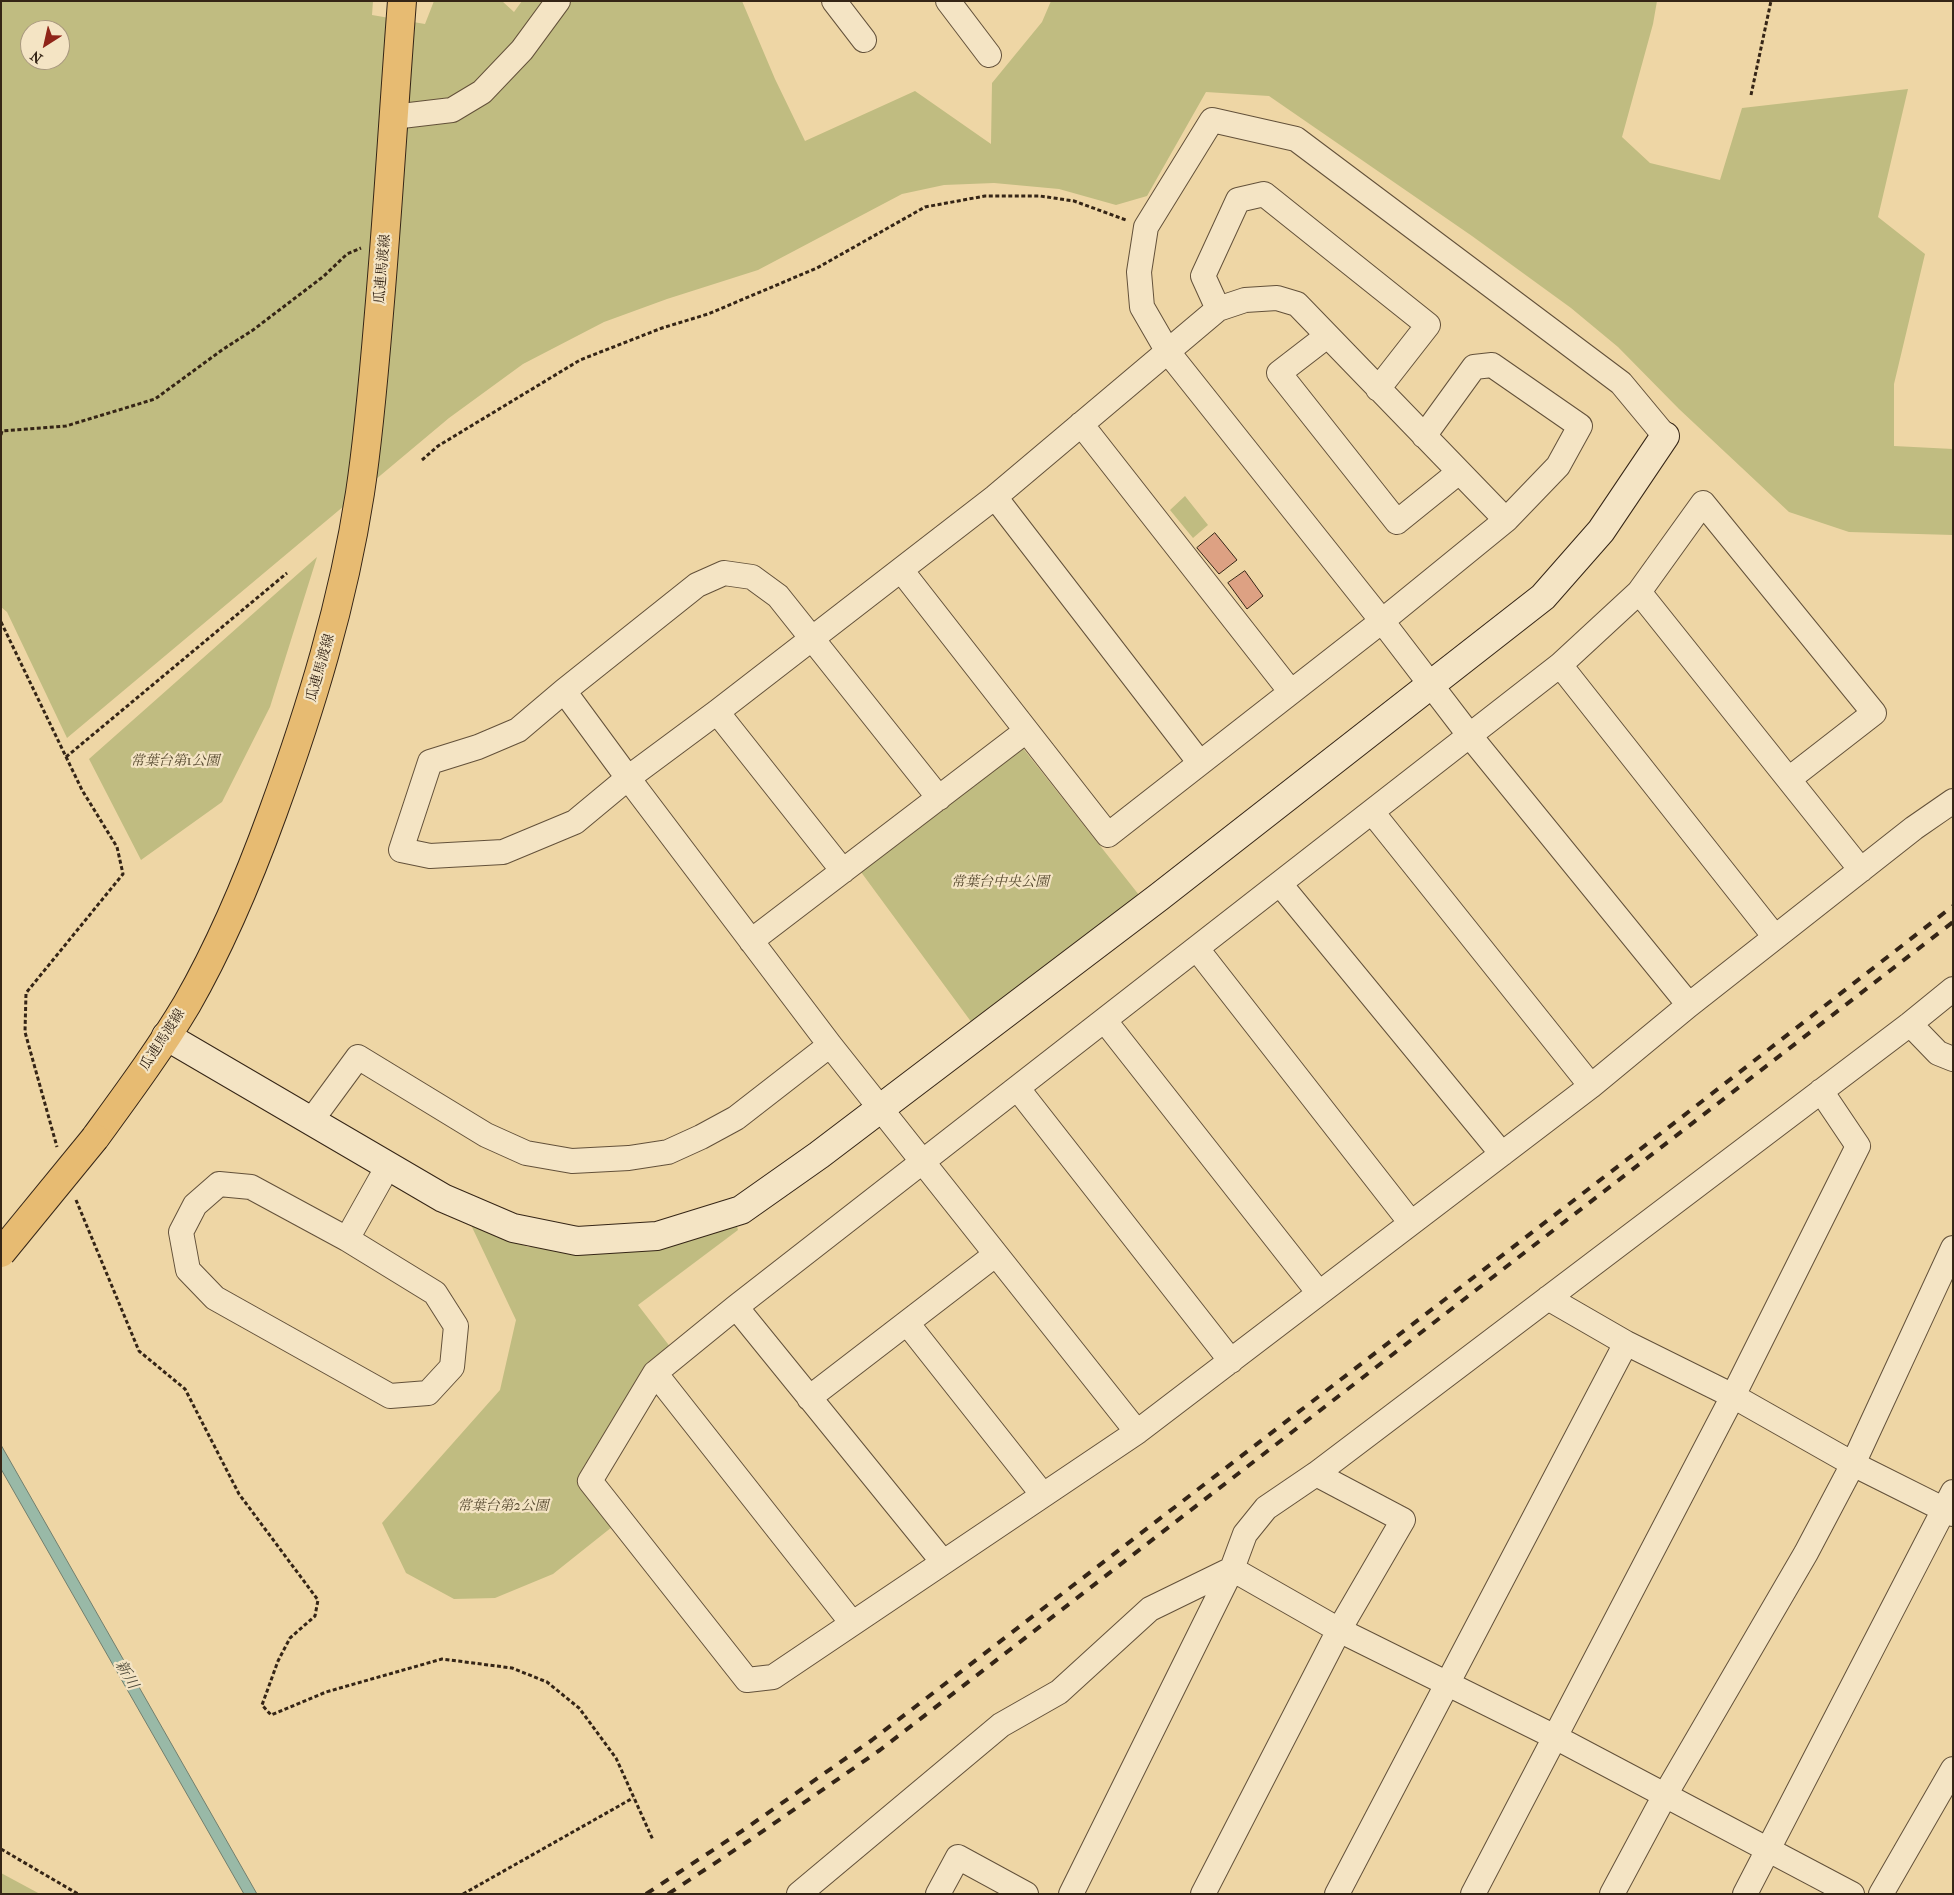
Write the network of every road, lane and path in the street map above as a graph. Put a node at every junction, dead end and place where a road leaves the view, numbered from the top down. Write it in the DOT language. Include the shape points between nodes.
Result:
graph roads {
  1 [pos="402,1"];
  2 [pos="558,1"];
  3 [pos="834,1"];
  4 [pos="948,1"];
  5 [pos="1771,1"];
  6 [pos="864,40"];
  7 [pos="989,56"];
  8 [pos="1751,95"];
  9 [pos="393,118"];
  10 [pos="1146,227"];
  11 [pos="386,237"];
  12 [pos="1218,308"];
  13 [pos="1327,336"];
  14 [pos="1168,352"];
  15 [pos="1378,388"];
  16 [pos="1081,424"];
  17 [pos="1,434"];
  18 [pos="1424,436"];
  19 [pos="1665,436"];
  20 [pos="422,460"];
  21 [pos="1459,472"];
  22 [pos="995,497"];
  23 [pos="1506,520"];
  24 [pos="901,570"];
  25 [pos="287,573"];
  26 [pos="1639,592"];
  27 [pos="1382,621"];
  28 [pos="2,623"];
  29 [pos="811,639"];
  30 [pos="1560,665"];
  31 [pos="1431,684"];
  32 [pos="564,691"];
  33 [pos="1291,692"];
  34 [pos="718,712"];
  35 [pos="1026,730"];
  36 [pos="1470,736"];
  37 [pos="66,757"];
  38 [pos="1200,763"];
  39 [pos="628,778"];
  40 [pos="1789,780"];
  41 [pos="938,798"];
  42 [pos="1953,801"];
  43 [pos="1372,812"];
  44 [pos="1860,870"];
  45 [pos="843,871"];
  46 [pos="1280,884"];
  47 [pos="1775,937"];
  48 [pos="751,941"];
  49 [pos="1197,949"];
  50 [pos="1953,989"];
  51 [pos="1689,1005"];
  52 [pos="1105,1021"];
  53 [pos="1910,1024"];
  54 [pos="166,1036"];
  55 [pos="830,1045"];
  56 [pos="1953,1059"];
  57 [pos="1591,1086"];
  58 [pos="1018,1088"];
  59 [pos="1821,1091"];
  60 [pos="879,1108"];
  61 [pos="311,1122"];
  62 [pos="58,1153"];
  63 [pos="1502,1154"];
  64 [pos="922,1163"];
  65 [pos="388,1166"];
  66 [pos="75,1197"];
  67 [pos="1411,1224"];
  68 [pos="347,1239"];
  69 [pos="1953,1248"];
  70 [pos="1,1253"];
  71 [pos="995,1255"];
  72 [pos="1319,1293"];
  73 [pos="1548,1298"];
  74 [pos="736,1308"];
  75 [pos="907,1323"];
  76 [pos="1626,1343"];
  77 [pos="1231,1361"];
  78 [pos="655,1373"];
  79 [pos="1733,1396"];
  80 [pos="809,1398"];
  81 [pos="1137,1432"];
  82 [pos="1853,1464"];
  83 [pos="1316,1474"];
  84 [pos="1043,1495"];
  85 [pos="1950,1505"];
  86 [pos="943,1562"];
  87 [pos="1232,1569"];
  88 [pos="852,1623"];
  89 [pos="1339,1630"];
  90 [pos="1446,1684"];
  91 [pos="1555,1737"];
  92 [pos="1953,1769"];
  93 [pos="1665,1795"];
  94 [pos="633,1798"];
  95 [pos="653,1840"];
  96 [pos="1,1849"];
  97 [pos="1769,1849"];
  98 [pos="78,1894"];
  99 [pos="463,1894"];
  100 [pos="799,1894"];
  101 [pos="938,1894"];
  102 [pos="1026,1894"];
  103 [pos="1071,1894"];
  104 [pos="1203,1894"];
  105 [pos="1338,1894"];
  106 [pos="1473,1894"];
  107 [pos="1612,1894"];
  108 [pos="1746,1894"];
  109 [pos="1852,1894"];
  110 [pos="1881,1894"];
  1 -- 9 [label="main road, 瓜連馬渡線"];
  2 -- 9 [label="street" via="522,50 482,92 452,110"];
  3 -- 6 [label="street"];
  4 -- 7 [label="street"];
  5 -- 8 [label="path"];
  9 -- 11 [label="main road, 瓜連馬渡線"];
  10 -- 14 [label="street" via="1139,272 1142,307"];
  10 -- 19 [label="street" via="1212,120 1296,139 1622,383"];
  10 -- 20 [label="path" via="1074,201 1040,196 985,196 925,207 817,268 708,314 580,360 438,446"];
  11 -- 17 [label="path" via="347,254 254,330 155,399 66,426 2,431"];
  11 -- 54 [label="main road, 瓜連馬渡線" via="360,494 340,599 320,675 281,791 230,922"];
  12 -- 13 [label="street" via="1246,300 1277,298 1297,304"];
  12 -- 14 [label="street"];
  12 -- 15 [label="street" via="1203,276 1238,200 1264,194 1428,325"];
  13 -- 15 [label="street"];
  13 -- 21 [label="street" via="1279,373 1397,522"];
  14 -- 16 [label="street"];
  14 -- 27 [label="street"];
  15 -- 18 [label="street"];
  16 -- 22 [label="street"];
  16 -- 33 [label="street"];
  18 -- 21 [label="street"];
  18 -- 23 [label="street" via="1474,367 1492,365 1580,426 1558,466"];
  19 -- 31 [label="street" via="1601,531 1543,596"];
  21 -- 23 [label="street"];
  22 -- 24 [label="street"];
  22 -- 38 [label="street"];
  23 -- 27 [label="street"];
  24 -- 29 [label="street"];
  24 -- 35 [label="street"];
  25 -- 37 [label="path"];
  26 -- 30 [label="street"];
  26 -- 40 [label="street"];
  26 -- 40 [label="street" via="1703,503 1874,713"];
  27 -- 31 [label="street"];
  27 -- 33 [label="street"];
  28 -- 37 [label="path"];
  29 -- 32 [label="street" via="778,596 752,577 724,573 697,585"];
  29 -- 34 [label="street"];
  29 -- 41 [label="street"];
  30 -- 36 [label="street"];
  30 -- 47 [label="street"];
  31 -- 36 [label="street"];
  31 -- 60 [label="street" via="1158,897"];
  32 -- 39 [label="street"];
  32 -- 39 [label="street" via="518,730 430,762 401,850 430,856 503,852 575,822"];
  33 -- 38 [label="street"];
  34 -- 39 [label="street"];
  34 -- 45 [label="street"];
  35 -- 38 [label="street" via="1108,835"];
  35 -- 41 [label="street"];
  36 -- 43 [label="street"];
  36 -- 51 [label="street"];
  37 -- 62 [label="path" via="117,847 123,874 26,993 25,1032"];
  39 -- 48 [label="street"];
  40 -- 44 [label="street"];
  41 -- 45 [label="street"];
  42 -- 44 [label="street"];
  43 -- 46 [label="street"];
  43 -- 57 [label="street"];
  44 -- 47 [label="street"];
  45 -- 48 [label="street"];
  46 -- 49 [label="street"];
  46 -- 63 [label="street"];
  47 -- 51 [label="street"];
  48 -- 55 [label="street"];
  49 -- 52 [label="street"];
  49 -- 67 [label="street"];
  50 -- 53 [label="street"];
  51 -- 57 [label="street"];
  52 -- 58 [label="street"];
  52 -- 72 [label="street"];
  53 -- 56 [label="street" via="1938,1053"];
  53 -- 59 [label="street"];
  54 -- 61 [label="street"];
  54 -- 70 [label="main road, 瓜連馬渡線, bridge" via="95,1138"];
  55 -- 60 [label="street"];
  55 -- 61 [label="street" via="730,1122 668,1152 629,1158 572,1161 526,1153 486,1135 358,1057"];
  57 -- 63 [label="street"];
  58 -- 64 [label="street"];
  58 -- 77 [label="street"];
  59 -- 73 [label="street"];
  59 -- 79 [label="street" via="1858,1146"];
  60 -- 64 [label="street"];
  60 -- 65 [label="street" via="741,1210 657,1236 577,1241 513,1228 443,1198"];
  61 -- 65 [label="street"];
  63 -- 67 [label="street"];
  64 -- 71 [label="street"];
  64 -- 74 [label="street"];
  65 -- 68 [label="street"];
  66 -- 94 [label="path" via="139,1351 185,1389 239,1494 318,1600 315,1616 290,1638 262,1706 271,1715 326,1692 442,1659 512,1668 547,1682 579,1708 616,1758"];
  67 -- 72 [label="street"];
  68 -- 68 [label="street" via="251,1187 219,1184 195,1204 181,1232 188,1270 215,1298 390,1396 428,1393 452,1367 456,1326 435,1294"];
  69 -- 82 [label="street"];
  71 -- 75 [label="street"];
  71 -- 81 [label="street"];
  72 -- 77 [label="street"];
  73 -- 76 [label="street"];
  73 -- 83 [label="street"];
  74 -- 78 [label="street"];
  74 -- 80 [label="street"];
  75 -- 80 [label="street"];
  75 -- 84 [label="street"];
  76 -- 79 [label="street"];
  76 -- 90 [label="street"];
  77 -- 81 [label="street"];
  78 -- 88 [label="street"];
  78 -- 88 [label="street" via="590,1481 747,1680 773,1677"];
  79 -- 82 [label="street"];
  79 -- 91 [label="street"];
  80 -- 86 [label="street"];
  81 -- 84 [label="street"];
  82 -- 85 [label="street"];
  82 -- 93 [label="street" via="1806,1554"];
  83 -- 87 [label="street" via="1266,1508 1245,1534"];
  83 -- 89 [label="street" via="1403,1520"];
  84 -- 86 [label="street"];
  85 -- 97 [label="street"];
  86 -- 88 [label="street"];
  87 -- 89 [label="street"];
  87 -- 100 [label="street" via="1150,1609 1059,1692 1001,1725"];
  87 -- 103 [label="street"];
  89 -- 90 [label="street"];
  89 -- 104 [label="street"];
  90 -- 91 [label="street"];
  90 -- 105 [label="street"];
  91 -- 93 [label="street"];
  91 -- 106 [label="street"];
  92 -- 110 [label="street"];
  93 -- 97 [label="street"];
  93 -- 107 [label="street"];
  94 -- 95 [label="path"];
  94 -- 99 [label="path"];
  96 -- 98 [label="path"];
  97 -- 108 [label="street"];
  97 -- 109 [label="street"];
  101 -- 102 [label="street" via="958,1857"];
}
